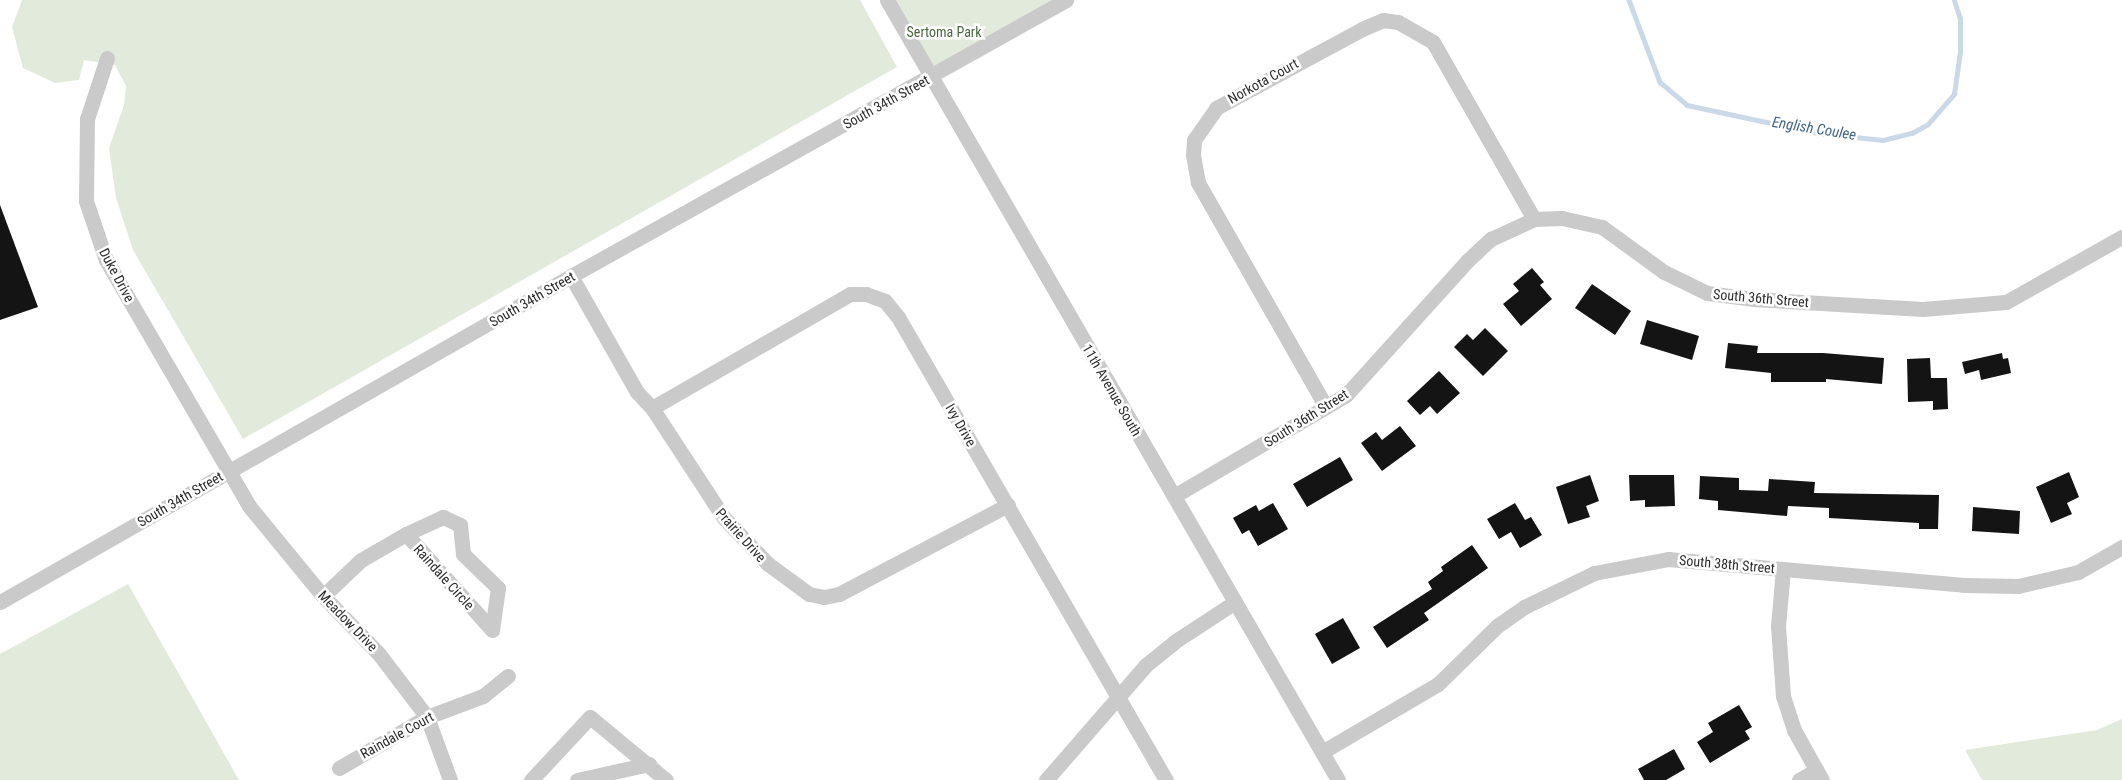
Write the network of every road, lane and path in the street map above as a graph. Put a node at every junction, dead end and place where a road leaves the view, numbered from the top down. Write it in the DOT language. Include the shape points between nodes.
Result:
graph roads {
  1 [pos="887,0"];
  2 [pos="1066,0"];
  3 [pos="106,58"];
  4 [pos="932,76"];
  5 [pos="1534,219"];
  6 [pos="2122,237"];
  7 [pos="571,276"];
  8 [pos="1326,407"];
  9 [pos="652,408"];
  10 [pos="230,471"];
  11 [pos="1174,496"];
  12 [pos="1008,505"];
  13 [pos="406,534"];
  14 [pos="2122,547"];
  15 [pos="1783,569"];
  16 [pos="323,596"];
  17 [pos="0,602"];
  18 [pos="1235,602"];
  19 [pos="508,676"];
  20 [pos="1119,698"];
  21 [pos="427,717"];
  22 [pos="1322,752"];
  23 [pos="649,764"];
  24 [pos="339,768"];
  25 [pos="1819,775"];
  26 [pos="450,780"];
  27 [pos="531,780"];
  28 [pos="577,780"];
  29 [pos="666,780"];
  30 [pos="1046,780"];
  31 [pos="1166,780"];
  32 [pos="1338,780"];
  33 [pos="1799,780"];
  1 -- 4 [label="street, 11th Avenue South"];
  2 -- 4 [label="street, South 34th Street"];
  3 -- 10 [label="street, Duke Drive" via="87,119 86,201 106,260"];
  4 -- 7 [label="street, South 34th Street"];
  4 -- 11 [label="street, 11th Avenue South"];
  5 -- 6 [label="street, South 36th Street" via="1562,218 1602,227 1664,272 1707,292 1753,299 1923,309 2006,302"];
  5 -- 8 [label="street, South 36th Street" via="1491,239 1346,395"];
  5 -- 8 [label="street, Norkota Court" via="1432,42 1398,22 1383,20 1362,29 1216,108 1194,140 1198,183"];
  7 -- 9 [label="street, Prairie Drive" via="637,392"];
  7 -- 10 [label="street, South 34th Street"];
  8 -- 11 [label="street, South 36th Street"];
  9 -- 12 [label="street, Prairie Drive" via="724,518 768,564 809,594 824,597 839,594"];
  9 -- 12 [label="street, Ivy Drive" via="850,294 866,294 885,301 898,316"];
  10 -- 16 [label="street, Meadow Drive" via="249,506"];
  10 -- 17 [label="street, South 34th Street"];
  11 -- 18 [label="street, 11th Avenue South"];
  12 -- 20 [label="street, Ivy Drive"];
  13 -- 13 [label="street, Raindale Circle" via="492,630 498,588 462,554 460,525 443,517"];
  13 -- 16 [label="street, Raindale Circle" via="361,560"];
  14 -- 15 [label="street, South 38th Street" via="2078,572 2018,586 1964,585"];
  15 -- 22 [label="street, South 38th Street" via="1668,558 1594,573 1524,607 1497,626 1438,684"];
  15 -- 25 [label="street" via="1778,626 1779,673 1794,730"];
  16 -- 21 [label="street, Meadow Drive" via="379,654"];
  18 -- 20 [label="street" via="1174,642 1146,665"];
  18 -- 22 [label="street, 11th Avenue South"];
  19 -- 21 [label="street, Raindale Court" via="483,696"];
  20 -- 30 [label="street"];
  20 -- 31 [label="street, Ivy Drive"];
  21 -- 24 [label="street, Raindale Court"];
  21 -- 26 [label="street, Meadow Drive"];
  22 -- 32 [label="street, 11th Avenue South"];
  23 -- 27 [label="street" via="590,717"];
  23 -- 28 [label="street"];
  23 -- 29 [label="street"];
  25 -- 33 [label="street"];
}
